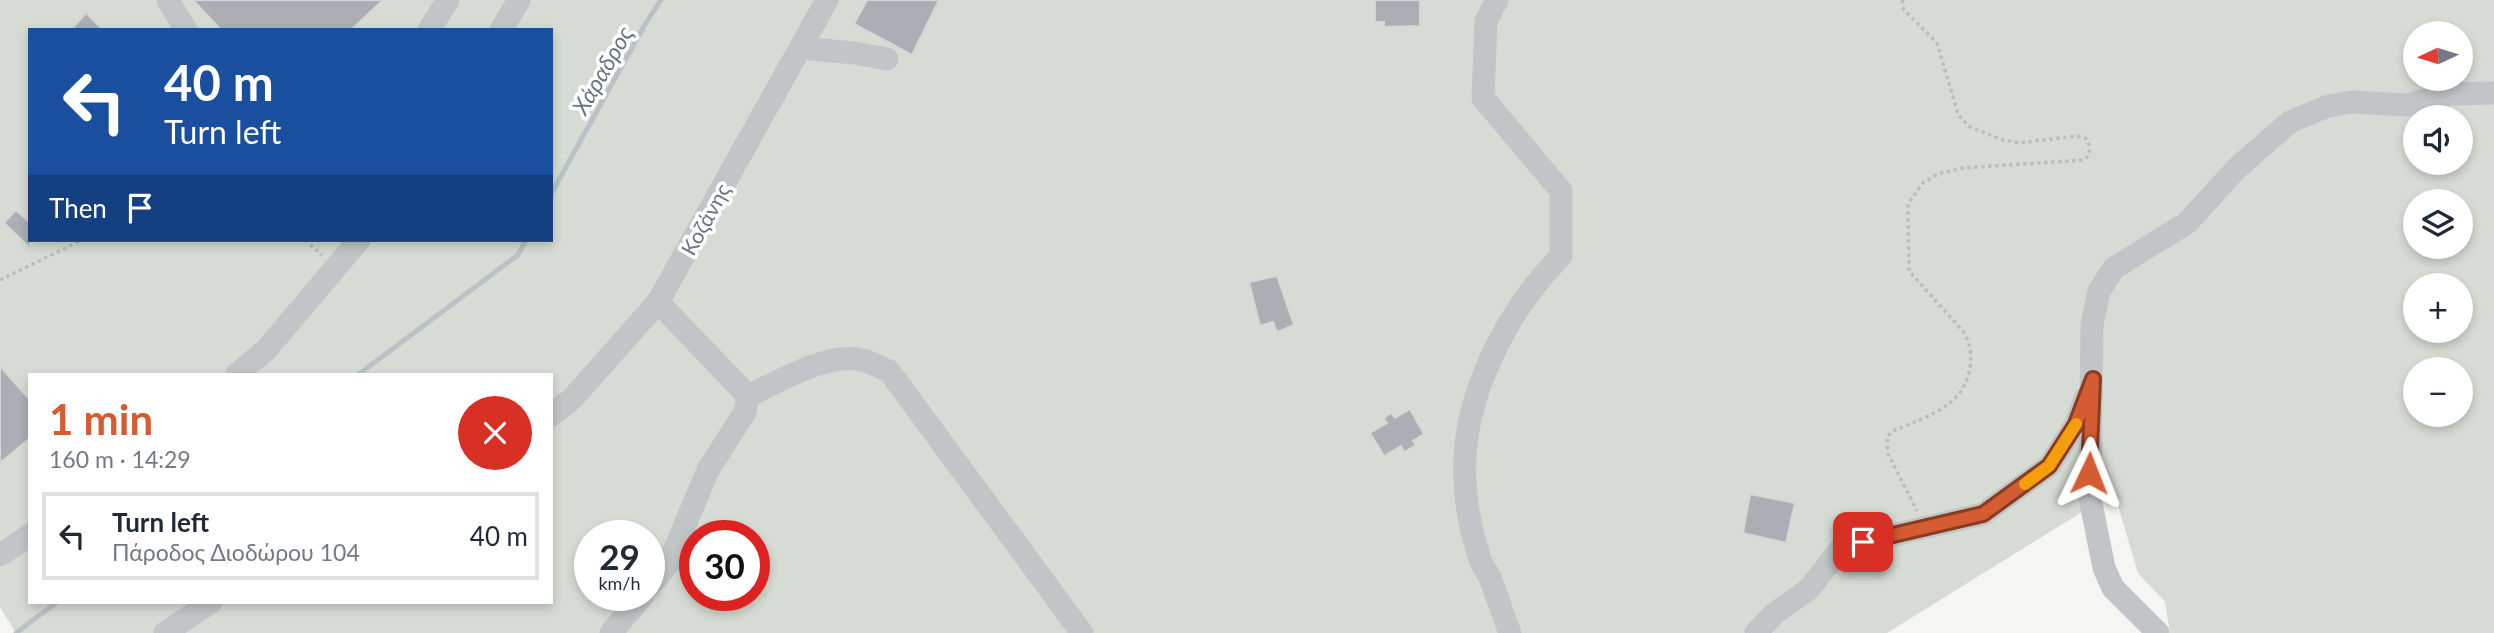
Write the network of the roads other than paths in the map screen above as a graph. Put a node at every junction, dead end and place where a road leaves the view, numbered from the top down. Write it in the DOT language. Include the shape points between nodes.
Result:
graph roads {
  1 [pos="168,0"];
  2 [pos="448,0"];
  3 [pos="519,0"];
  4 [pos="827,0"];
  5 [pos="1497,0"];
  6 [pos="185,28"];
  7 [pos="430,28"];
  8 [pos="502,28"];
  9 [pos="802,46"];
  10 [pos="887,59"];
  11 [pos="2494,93"];
  12 [pos="357,242"];
  13 [pos="658,302"];
  14 [pos="238,373"];
  15 [pos="2093,379"];
  16 [pos="748,396"];
  17 [pos="553,413"];
  18 [pos="28,535"];
  19 [pos="0,555"];
  20 [pos="665,569"];
  21 [pos="208,604"];
  22 [pos="630,611"];
  23 [pos="165,633"];
  24 [pos="611,633"];
  25 [pos="1082,633"];
  26 [pos="1510,633"];
  27 [pos="1756,633"];
  28 [pos="2158,633"];
  1 -- 6 [label="street"];
  2 -- 7 [label="street"];
  3 -- 8 [label="street"];
  4 -- 9 [label="street, Κοζάνης"];
  5 -- 26 [label="street" via="1486,22 1483,98 1561,191 1561,256 1511,318 1482,380 1468,437 1464,479 1471,521 1480,562 1489,574"];
  9 -- 10 [label="street"];
  9 -- 13 [label="street, Κοζάνης"];
  11 -- 15 [label="street" via="2449,93 2406,105 2353,102 2328,106 2290,122 2237,168 2187,223 2113,268 2099,291 2092,324"];
  12 -- 14 [label="street" via="266,349"];
  13 -- 16 [label="street"];
  13 -- 17 [label="street, Κοζάνης" via="572,399"];
  15 -- 27 [label="street" via="2076,424 2049,466 1983,514 1842,547 1809,589"];
  15 -- 28 [label="street" via="2090,498 2104,568 2113,588"];
  16 -- 20 [label="street" via="745,412 708,470"];
  16 -- 25 [label="street" via="834,360 859,359 889,372"];
  18 -- 19 [label="street"];
  21 -- 23 [label="street"];
  22 -- 24 [label="street"];
}
